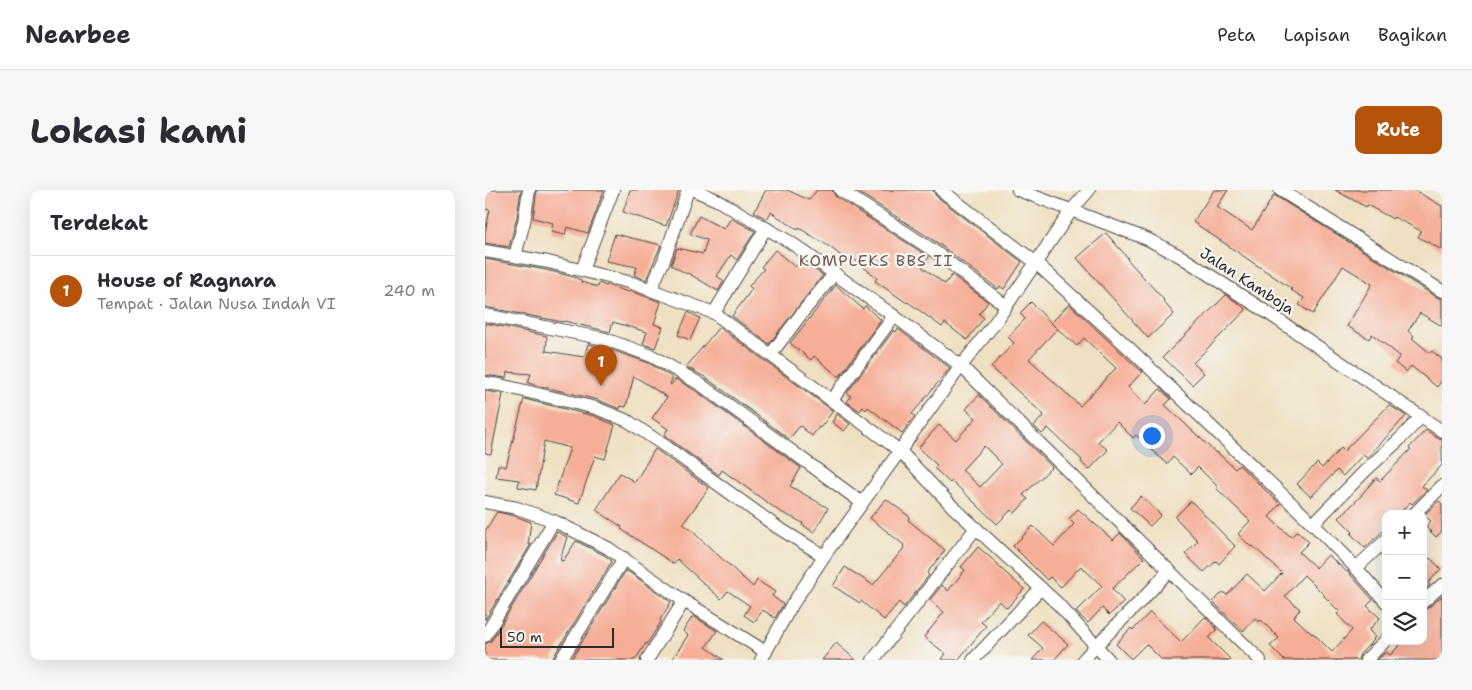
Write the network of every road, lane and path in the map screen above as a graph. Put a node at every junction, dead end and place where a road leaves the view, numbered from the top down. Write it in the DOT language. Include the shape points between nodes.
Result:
graph roads {
  1 [pos="529,190"];
  2 [pos="613,190"];
  3 [pos="688,190"];
  4 [pos="694,190"];
  5 [pos="840,190"];
  6 [pos="941,190"];
  7 [pos="1018,190"];
  8 [pos="1089,190"];
  9 [pos="1280,190"];
  10 [pos="1071,211"];
  11 [pos="766,228"];
  12 [pos="485,251"];
  13 [pos="515,256"];
  14 [pos="1035,262"];
  15 [pos="582,270"];
  16 [pos="835,273"];
  17 [pos="651,289"];
  18 [pos="1442,291"];
  19 [pos="1006,306"];
  20 [pos="714,313"];
  21 [pos="485,315"];
  22 [pos="894,316"];
  23 [pos="771,354"];
  24 [pos="961,366"];
  25 [pos="485,383"];
  26 [pos="832,400"];
  27 [pos="1421,416"];
  28 [pos="1442,431"];
  29 [pos="900,451"];
  30 [pos="1442,486"];
  31 [pos="861,502"];
  32 [pos="486,505"];
  33 [pos="1418,510"];
  34 [pos="554,520"];
  35 [pos="1313,524"];
  36 [pos="976,528"];
  37 [pos="1382,544"];
  38 [pos="824,556"];
  39 [pos="624,558"];
  40 [pos="1357,568"];
  41 [pos="1169,570"];
  42 [pos="1442,585"];
  43 [pos="1041,588"];
  44 [pos="1384,600"];
  45 [pos="1425,600"];
  46 [pos="684,601"];
  47 [pos="485,636"];
  48 [pos="1382,644"];
  49 [pos="1096,645"];
  50 [pos="764,656"];
  51 [pos="561,660"];
  52 [pos="647,660"];
  53 [pos="873,660"];
  54 [pos="973,660"];
  55 [pos="1083,660"];
  56 [pos="1109,660"];
  57 [pos="1260,660"];
  58 [pos="1366,660"];
  1 -- 13 [label="street"];
  2 -- 15 [label="street"];
  3 -- 17 [label="street"];
  4 -- 11 [label="street"];
  5 -- 19 [label="street" via="934,251"];
  6 -- 14 [label="street"];
  7 -- 10 [label="street, Jalan Kamboja"];
  8 -- 10 [label="street"];
  9 -- 18 [label="street"];
  10 -- 14 [label="street"];
  10 -- 27 [label="street, Jalan Kamboja" via="1147,239 1180,256"];
  11 -- 16 [label="street"];
  11 -- 20 [label="street"];
  12 -- 13 [label="street"];
  13 -- 15 [label="street"];
  14 -- 19 [label="street"];
  14 -- 35 [label="street"];
  15 -- 17 [label="street"];
  16 -- 22 [label="street"];
  16 -- 23 [label="street"];
  17 -- 20 [label="street"];
  19 -- 24 [label="street"];
  20 -- 23 [label="street"];
  21 -- 31 [label="street" via="605,339 652,356 700,384"];
  22 -- 24 [label="street"];
  22 -- 26 [label="street"];
  23 -- 26 [label="street"];
  24 -- 29 [label="street"];
  24 -- 41 [label="street"];
  25 -- 38 [label="street" via="596,408 628,421 777,527"];
  26 -- 29 [label="street"];
  27 -- 28 [label="street, Jalan Kamboja"];
  27 -- 35 [label="street"];
  29 -- 31 [label="street"];
  29 -- 36 [label="street"];
  30 -- 33 [label="street"];
  31 -- 38 [label="street"];
  32 -- 34 [label="street" via="517,508"];
  34 -- 39 [label="street"];
  34 -- 47 [label="street"];
  35 -- 40 [label="street"];
  36 -- 43 [label="street"];
  36 -- 53 [label="street"];
  37 -- 40 [label="street"];
  38 -- 50 [label="street"];
  39 -- 46 [label="street"];
  39 -- 51 [label="street"];
  40 -- 44 [label="street"];
  41 -- 49 [label="street"];
  41 -- 57 [label="street"];
  42 -- 45 [label="street"];
  43 -- 49 [label="street"];
  43 -- 54 [label="street"];
  46 -- 50 [label="street"];
  46 -- 52 [label="street"];
  48 -- 58 [label="street"];
  49 -- 55 [label="street"];
  49 -- 56 [label="street"];
}
